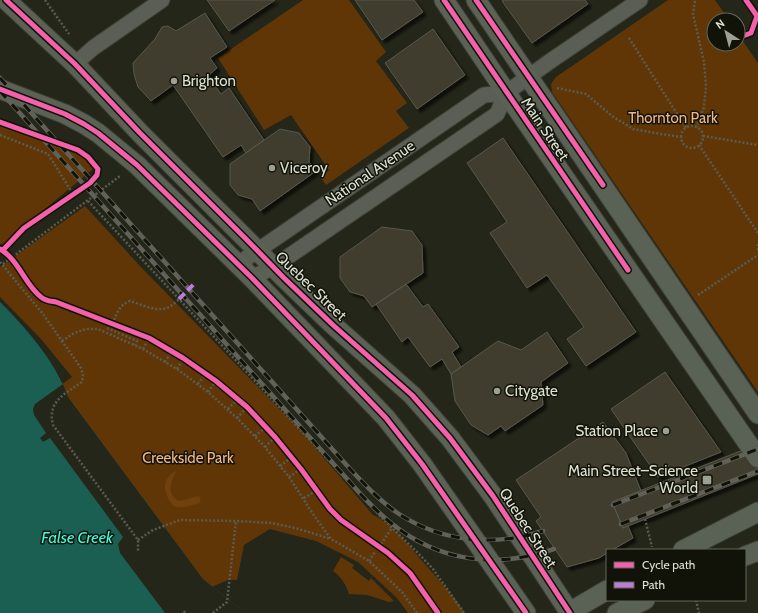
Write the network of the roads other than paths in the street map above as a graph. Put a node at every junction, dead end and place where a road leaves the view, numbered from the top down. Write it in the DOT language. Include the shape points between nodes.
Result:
graph roads {
  1 [pos="6,0"];
  2 [pos="162,0"];
  3 [pos="444,0"];
  4 [pos="476,0"];
  5 [pos="640,0"];
  6 [pos="624,4"];
  7 [pos="75,64"];
  8 [pos="528,77"];
  9 [pos="0,89"];
  10 [pos="506,93"];
  11 [pos="258,250"];
  12 [pos="238,264"];
  13 [pos="273,267"];
  14 [pos="252,278"];
  15 [pos="758,414"];
  16 [pos="758,458"];
  17 [pos="758,512"];
  18 [pos="685,549"];
  19 [pos="758,551"];
  20 [pos="746,556"];
  21 [pos="606,591"];
  22 [pos="643,601"];
  23 [pos="526,613"];
  24 [pos="569,613"];
  25 [pos="617,613"];
  1 -- 7 [label="main road, Quebec Street"];
  2 -- 7 [label="street" via="93,48"];
  3 -- 10 [label="main road, Main Street"];
  4 -- 8 [label="main road, Main Street"];
  5 -- 6 [label="street"];
  6 -- 8 [label="street"];
  7 -- 11 [label="main road, Quebec Street" via="140,133"];
  8 -- 10 [label="street"];
  8 -- 15 [label="main road, Main Street"];
  9 -- 12 [label="main road" via="65,114 98,133 137,165"];
  10 -- 11 [label="street, National Avenue" via="484,95"];
  10 -- 13 [label="street, National Avenue" via="497,114"];
  10 -- 16 [label="main road, Main Street"];
  11 -- 12 [label="street, National Avenue"];
  11 -- 13 [label="main road, Quebec Street"];
  12 -- 14 [label="main road"];
  13 -- 14 [label="street, National Avenue"];
  13 -- 24 [label="main road, Quebec Street" via="333,325 412,395 450,438 493,496"];
  14 -- 23 [label="main road" via="386,418 422,464"];
  17 -- 18 [label="main road"];
  19 -- 20 [label="main road"];
  21 -- 24 [label="main road"];
  22 -- 25 [label="main road"];
}
